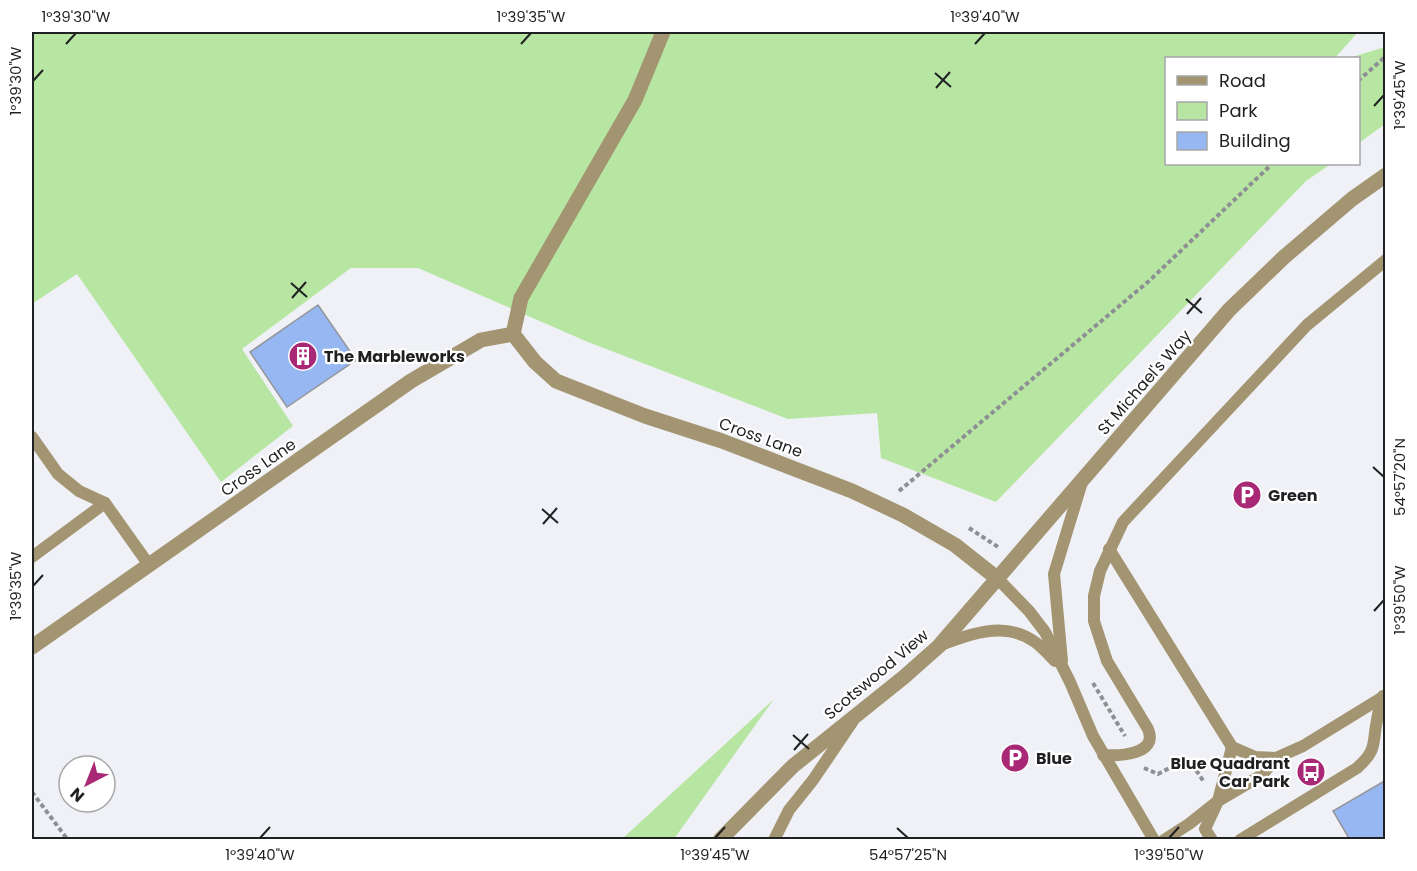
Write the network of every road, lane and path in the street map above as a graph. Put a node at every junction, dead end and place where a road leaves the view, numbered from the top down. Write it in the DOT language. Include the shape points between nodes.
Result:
graph roads {
  1 [pos="663,32"];
  2 [pos="1386,56"];
  3 [pos="1360,80"];
  4 [pos="1271,165"];
  5 [pos="1386,175"];
  6 [pos="1386,260"];
  7 [pos="513,334"];
  8 [pos="32,437"];
  9 [pos="1083,480"];
  10 [pos="105,502"];
  11 [pos="887,507"];
  12 [pos="1109,549"];
  13 [pos="32,556"];
  14 [pos="149,565"];
  15 [pos="998,579"];
  16 [pos="939,646"];
  17 [pos="32,647"];
  18 [pos="1063,668"];
  19 [pos="1384,696"];
  20 [pos="859,713"];
  21 [pos="1232,747"];
  22 [pos="1103,755"];
  23 [pos="1276,758"];
  24 [pos="32,792"];
  25 [pos="1218,801"];
  26 [pos="68,840"];
  27 [pos="720,840"];
  28 [pos="774,840"];
  29 [pos="1155,840"];
  30 [pos="1164,840"];
  31 [pos="1212,840"];
  32 [pos="1240,840"];
  1 -- 7 [label="street" via="635,100 521,298"];
  2 -- 3 [label="path"];
  4 -- 11 [label="path" via="1149,281 901,489"];
  5 -- 9 [label="street, St Michael's Way" via="1334,214 1229,310"];
  6 -- 12 [label="lane" via="1307,325 1234,401 1123,522"];
  7 -- 11 [label="street, Cross Lane" via="556,381"];
  7 -- 14 [label="street, Cross Lane" via="481,340 411,381"];
  8 -- 10 [label="lane" via="58,474"];
  9 -- 15 [label="street, St Michael's Way"];
  9 -- 18 [label="lane" via="1054,574"];
  10 -- 13 [label="lane"];
  10 -- 14 [label="lane"];
  11 -- 15 [label="street, Cross Lane" via="955,545"];
  12 -- 21 [label="lane"];
  12 -- 22 [label="lane" via="1094,596 1095,621 1107,661 1150,734 1147,745 1135,753"];
  14 -- 17 [label="street, Cross Lane"];
  15 -- 16 [label="street, Scotswood View"];
  15 -- 18 [label="lane" via="1045,632"];
  16 -- 18 [label="lane" via="994,630 1016,632 1035,642"];
  16 -- 20 [label="street, Scotswood View"];
  18 -- 22 [label="lane"];
  19 -- 23 [label="lane" via="1303,746"];
  19 -- 32 [label="lane" via="1375,745 1368,758"];
  20 -- 27 [label="street, Scotswood View" via="793,766"];
  20 -- 28 [label="lane" via="789,810"];
  21 -- 23 [label="lane" via="1255,757"];
  21 -- 25 [label="lane"];
  22 -- 29 [label="lane"];
  23 -- 25 [label="lane" via="1262,775"];
  24 -- 26 [label="path"];
  25 -- 30 [label="lane"];
  25 -- 31 [label="lane" via="1205,829"];
}
